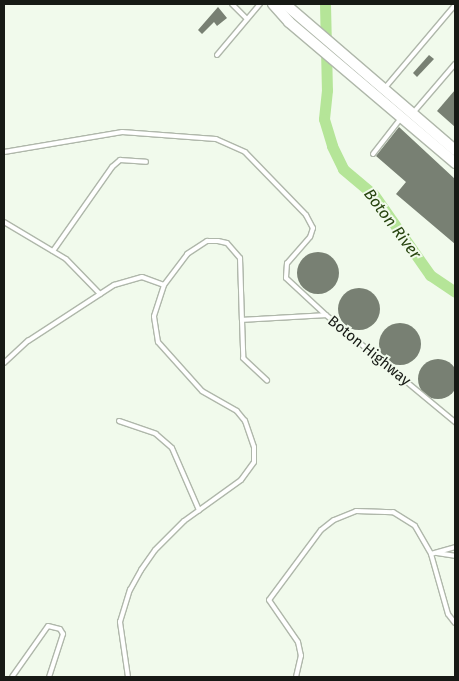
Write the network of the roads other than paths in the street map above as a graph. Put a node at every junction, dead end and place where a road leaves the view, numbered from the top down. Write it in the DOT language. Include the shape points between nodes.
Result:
graph roads {
  1 [pos="232,4"];
  2 [pos="260,4"];
  3 [pos="273,4"];
  4 [pos="285,4"];
  5 [pos="455,5"];
  6 [pos="291,17"];
  7 [pos="247,19"];
  8 [pos="217,55"];
  9 [pos="455,64"];
  10 [pos="381,92"];
  11 [pos="414,113"];
  12 [pos="402,116"];
  13 [pos="455,150"];
  14 [pos="4,152"];
  15 [pos="373,154"];
  16 [pos="146,162"];
  17 [pos="455,164"];
  18 [pos="4,222"];
  19 [pos="53,251"];
  20 [pos="164,285"];
  21 [pos="100,294"];
  22 [pos="326,315"];
  23 [pos="242,320"];
  24 [pos="4,363"];
  25 [pos="267,380"];
  26 [pos="119,421"];
  27 [pos="455,422"];
  28 [pos="199,510"];
  29 [pos="455,547"];
  30 [pos="433,553"];
  31 [pos="455,556"];
  32 [pos="455,624"];
  33 [pos="12,677"];
  34 [pos="49,677"];
  35 [pos="128,677"];
  36 [pos="296,677"];
  1 -- 7 [label="lane"];
  2 -- 7 [label="lane"];
  3 -- 6 [label="street"];
  4 -- 6 [label="street"];
  5 -- 10 [label="lane"];
  6 -- 10 [label="street"];
  7 -- 8 [label="lane"];
  9 -- 11 [label="lane"];
  10 -- 11 [label="street"];
  10 -- 12 [label="street"];
  11 -- 13 [label="street"];
  12 -- 15 [label="lane"];
  12 -- 17 [label="street"];
  14 -- 22 [label="lane, Boton Highway" via="122,132 199,137 227,143 254,162 311,222 313,233 287,263 286,278"];
  16 -- 19 [label="lane" via="120,160 112,167"];
  18 -- 19 [label="lane"];
  19 -- 21 [label="lane" via="84,275"];
  20 -- 21 [label="lane" via="152,278 133,278"];
  20 -- 23 [label="lane" via="195,247 207,242 227,243 240,258"];
  20 -- 28 [label="lane" via="154,316 158,342 202,391 237,411 250,430 254,447 250,470"];
  21 -- 24 [label="lane" via="19,347"];
  22 -- 23 [label="lane"];
  22 -- 27 [label="lane, Boton Highway"];
  23 -- 25 [label="lane" via="242,358"];
  26 -- 28 [label="lane" via="156,434 172,448"];
  28 -- 35 [label="lane" via="155,550 130,590 120,622"];
  29 -- 30 [label="lane"];
  30 -- 31 [label="lane"];
  30 -- 32 [label="lane" via="448,614"];
  30 -- 36 [label="lane" via="415,526 393,512 356,511 325,526 269,600 298,642 301,656"];
  33 -- 34 [label="lane" via="48,626 60,629 63,634"];
}
